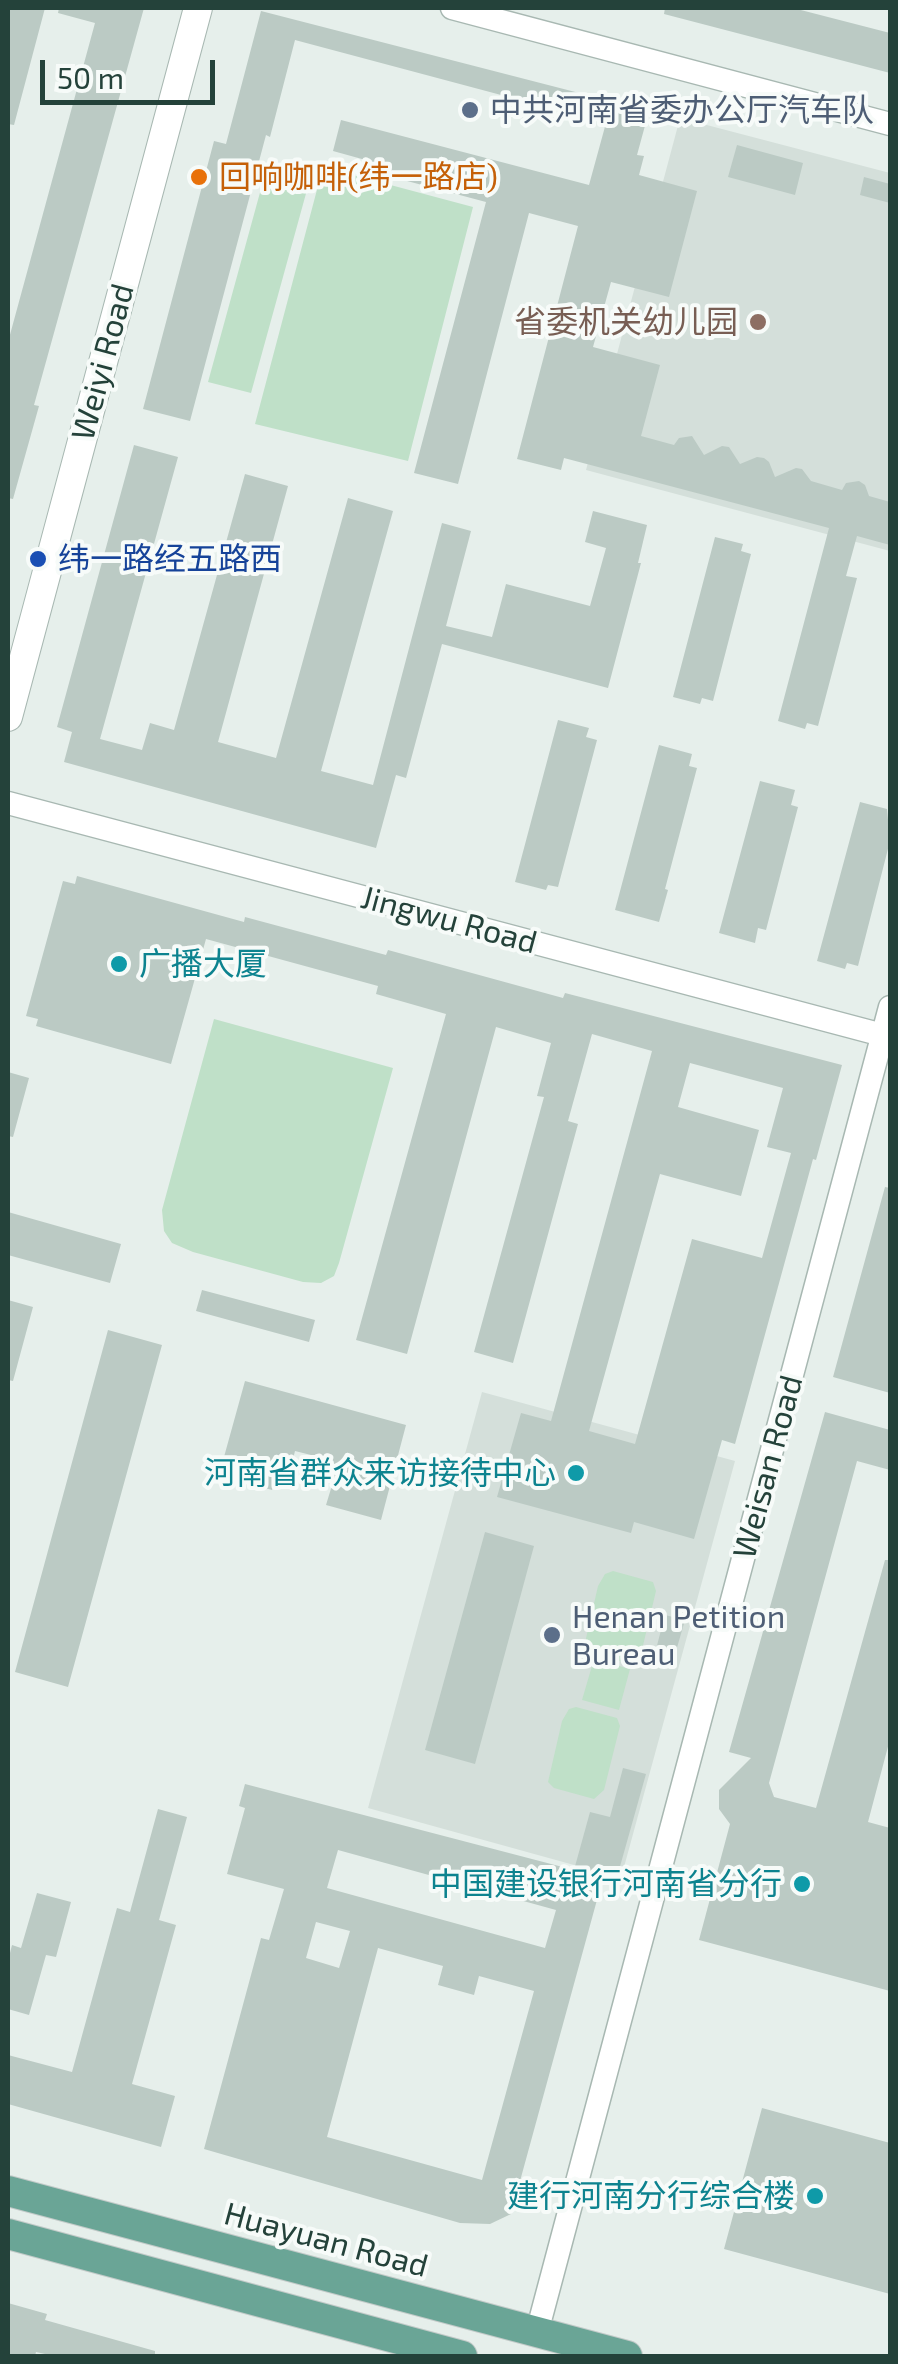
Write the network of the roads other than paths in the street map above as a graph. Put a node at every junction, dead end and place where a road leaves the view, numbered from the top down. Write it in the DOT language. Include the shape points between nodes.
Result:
graph roads {
  1 [pos="198,8"];
  2 [pos="452,8"];
  3 [pos="890,124"];
  4 [pos="8,717"];
  5 [pos="8,803"];
  6 [pos="890,1008"];
  7 [pos="887,1036"];
  8 [pos="8,2191"];
  9 [pos="8,2234"];
  10 [pos="537,2332"];
  11 [pos="462,2356"];
  12 [pos="628,2356"];
  1 -- 4 [label="street, Weiyi Road"];
  2 -- 3 [label="street"];
  5 -- 7 [label="street, Jingwu Road"];
  6 -- 7 [label="street, Weisan Road"];
  7 -- 10 [label="street, Weisan Road"];
  8 -- 10 [label="main road, Huayuan Road"];
  9 -- 11 [label="main road"];
  10 -- 12 [label="main road, Huayuan Road"];
}
